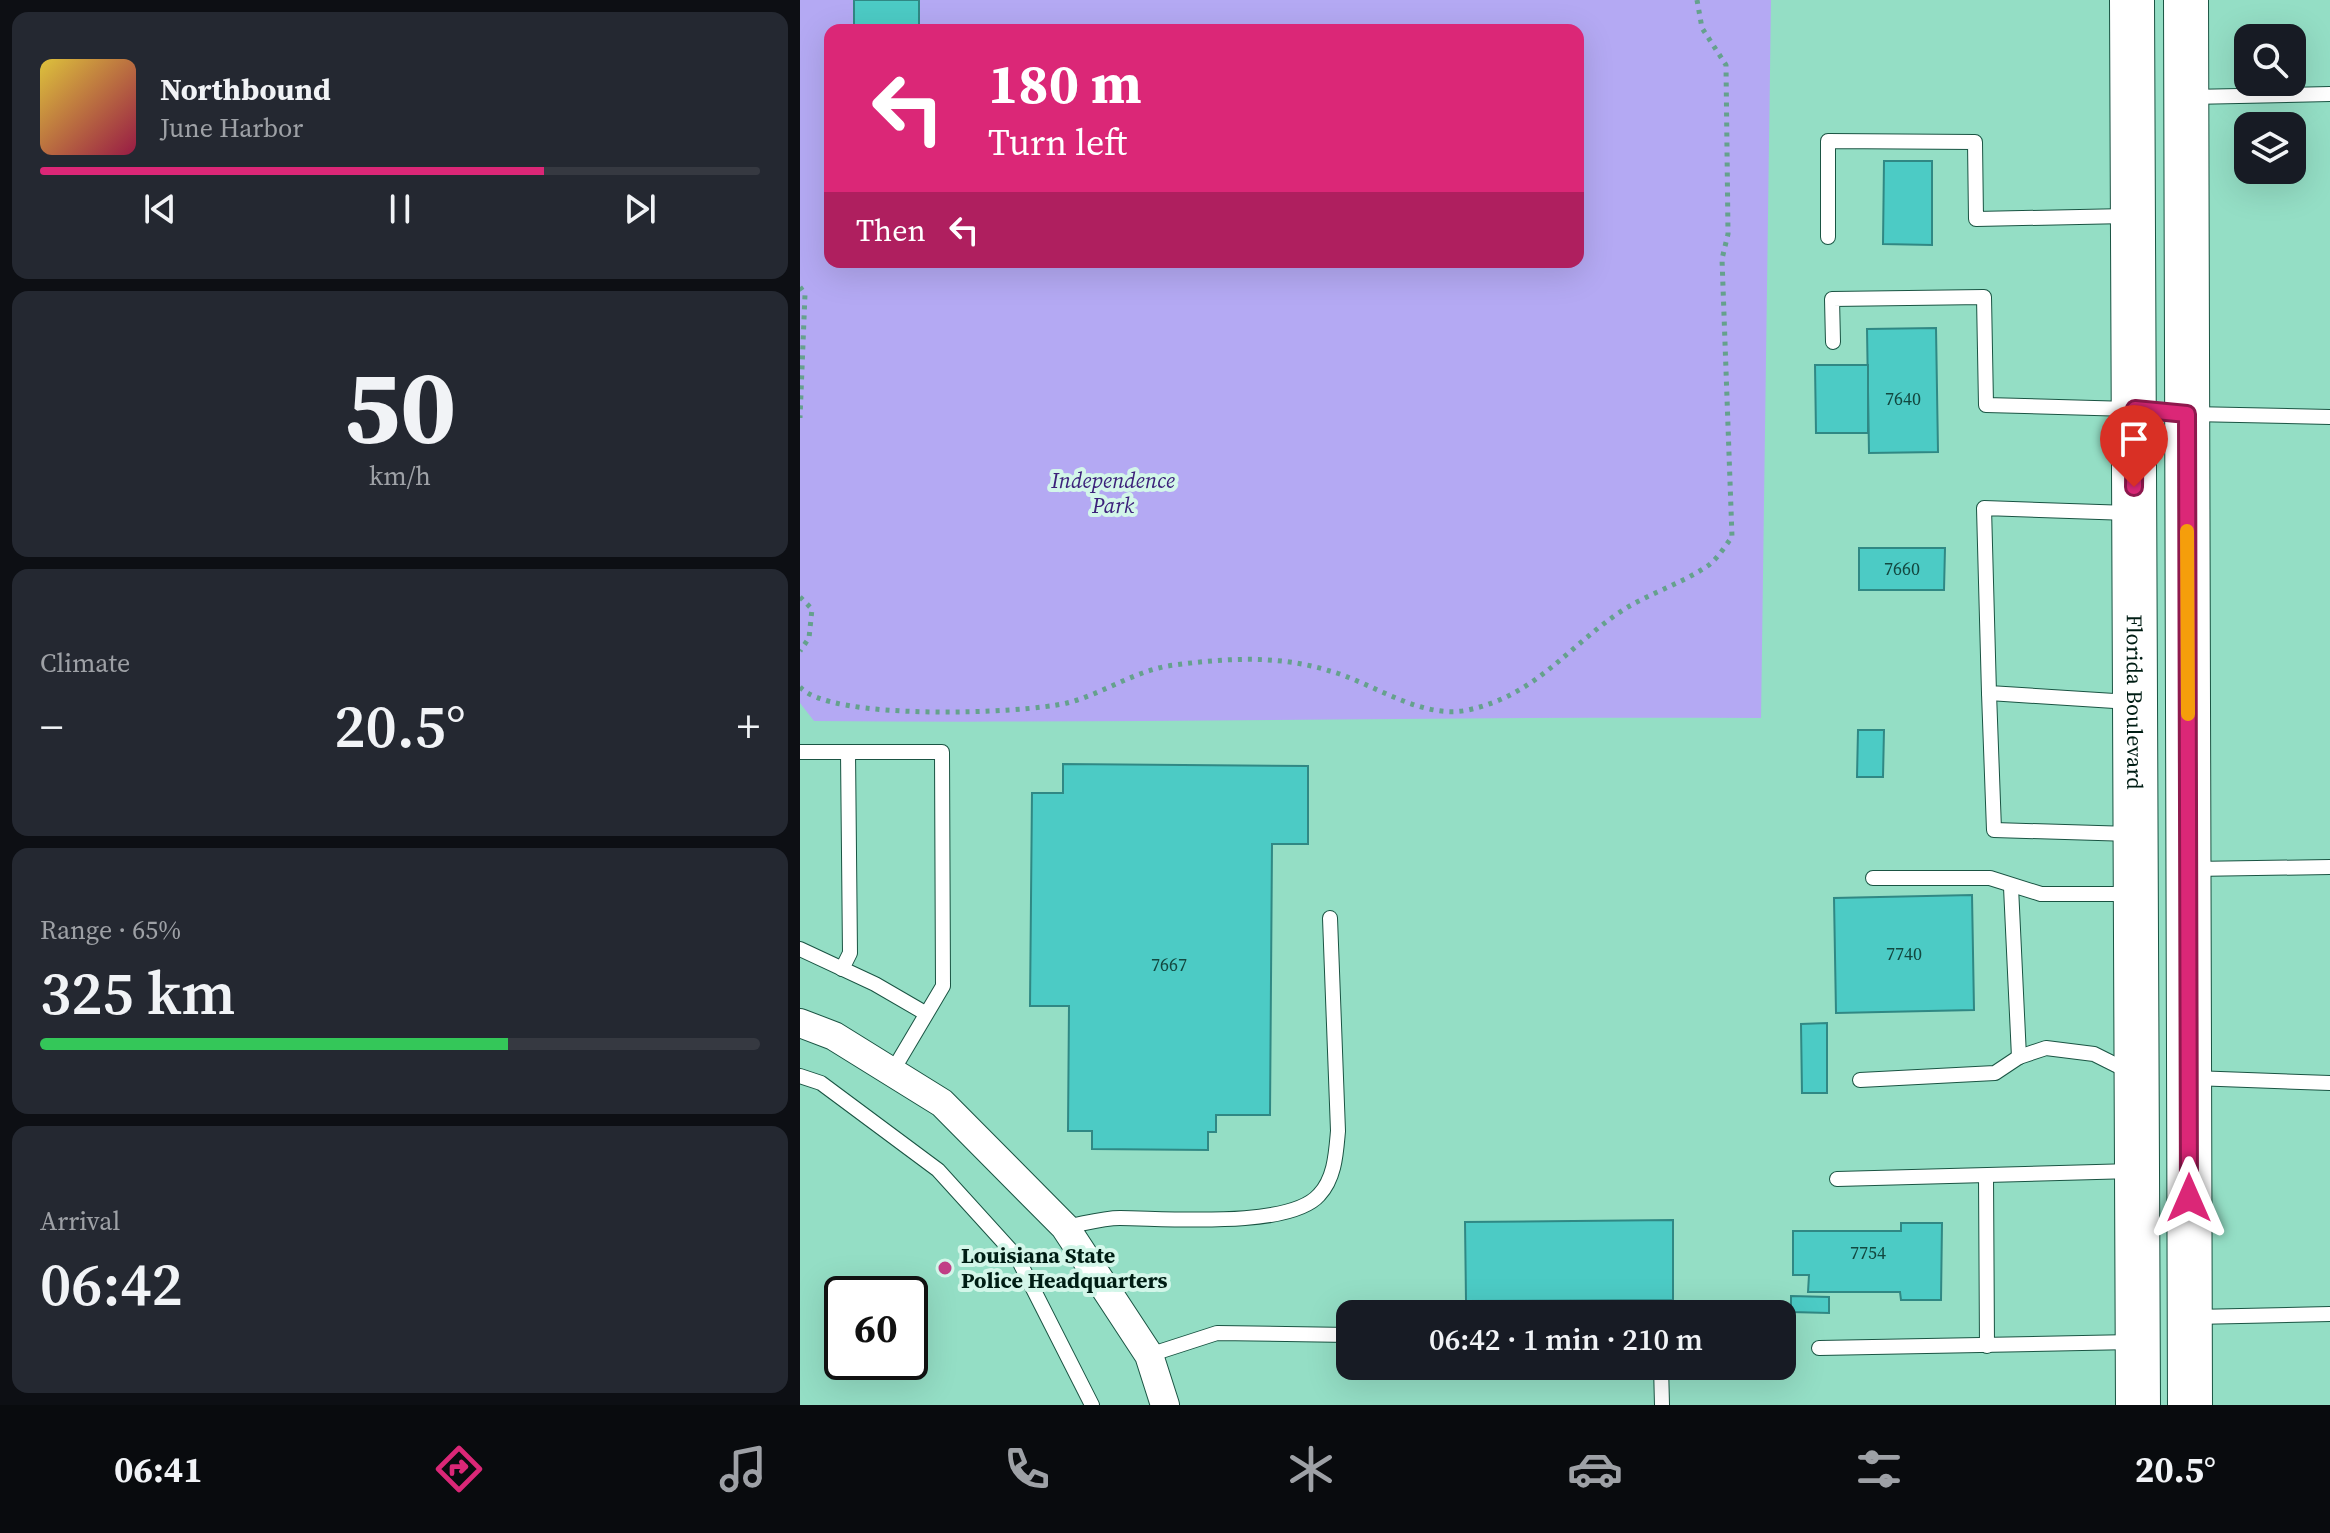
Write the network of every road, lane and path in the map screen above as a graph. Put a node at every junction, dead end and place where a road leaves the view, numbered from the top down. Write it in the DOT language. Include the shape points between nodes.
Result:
graph roads {
  1 [pos="1697,0"];
  2 [pos="2132,0"];
  3 [pos="2186,0"];
  4 [pos="2330,94"];
  5 [pos="2186,98"];
  6 [pos="2133,216"];
  7 [pos="1828,237"];
  8 [pos="800,287"];
  9 [pos="1833,342"];
  10 [pos="2135,409"];
  11 [pos="2187,414"];
  12 [pos="2330,417"];
  13 [pos="800,418"];
  14 [pos="2134,513"];
  15 [pos="800,597"];
  16 [pos="800,651"];
  17 [pos="800,687"];
  18 [pos="1989,693"];
  19 [pos="2134,702"];
  20 [pos="800,752"];
  21 [pos="848,752"];
  22 [pos="2135,834"];
  23 [pos="2330,867"];
  24 [pos="2188,869"];
  25 [pos="1873,878"];
  26 [pos="2011,887"];
  27 [pos="2135,894"];
  28 [pos="1330,918"];
  29 [pos="800,949"];
  30 [pos="842,969"];
  31 [pos="925,1013"];
  32 [pos="800,1023"];
  33 [pos="2019,1057"];
  34 [pos="892,1072"];
  35 [pos="2136,1074"];
  36 [pos="800,1076"];
  37 [pos="2188,1078"];
  38 [pos="1860,1080"];
  39 [pos="2330,1083"];
  40 [pos="2136,1171"];
  41 [pos="1986,1176"];
  42 [pos="1837,1179"];
  43 [pos="1065,1227"];
  44 [pos="2330,1314"];
  45 [pos="2189,1318"];
  46 [pos="1336,1335"];
  47 [pos="2137,1341"];
  48 [pos="1987,1346"];
  49 [pos="1819,1348"];
  50 [pos="1149,1355"];
  51 [pos="1661,1380"];
  52 [pos="1092,1405"];
  53 [pos="1165,1405"];
  54 [pos="1662,1405"];
  55 [pos="2138,1405"];
  56 [pos="2190,1405"];
  1 -- 17 [label="path" via="1702,28 1726,65 1728,234 1722,259 1732,537 1711,564 1622,611 1511,697 1465,711 1418,705 1330,670 1284,659 1171,665 1066,703 954,715 832,702"];
  2 -- 6 [label="main road, Florida Boulevard"];
  3 -- 5 [label="main road"];
  4 -- 5 [label="lane"];
  5 -- 11 [label="main road"];
  6 -- 7 [label="lane" via="1976,219 1975,142 1828,141"];
  6 -- 10 [label="main road, Florida Boulevard"];
  8 -- 13 [label="path" via="805,294"];
  9 -- 10 [label="lane" via="1832,299 1984,297 1986,405"];
  10 -- 11 [label="main road"];
  10 -- 14 [label="main road, Florida Boulevard"];
  11 -- 12 [label="lane"];
  11 -- 24 [label="main road"];
  14 -- 18 [label="lane" via="1984,508"];
  14 -- 19 [label="main road, Florida Boulevard"];
  15 -- 16 [label="path" via="812,609 809,638"];
  18 -- 19 [label="lane"];
  18 -- 22 [label="lane" via="1994,830"];
  19 -- 22 [label="main road, Florida Boulevard"];
  20 -- 21 [label="lane"];
  21 -- 30 [label="lane" via="850,953"];
  21 -- 31 [label="lane" via="942,752 943,986"];
  22 -- 27 [label="main road, Florida Boulevard"];
  23 -- 24 [label="lane"];
  24 -- 37 [label="main road"];
  25 -- 26 [label="lane" via="1990,878"];
  26 -- 27 [label="lane" via="2041,894"];
  26 -- 33 [label="lane"];
  27 -- 35 [label="main road, Florida Boulevard"];
  28 -- 43 [label="lane" via="1338,1131 1335,1164 1319,1196 1292,1211 1256,1217 1117,1218"];
  29 -- 30 [label="lane"];
  30 -- 31 [label="lane"];
  31 -- 34 [label="lane"];
  32 -- 34 [label="street" via="834,1036"];
  33 -- 35 [label="lane" via="2046,1048 2094,1054"];
  33 -- 38 [label="lane" via="1995,1073"];
  34 -- 43 [label="street" via="942,1103"];
  35 -- 37 [label="main road"];
  35 -- 40 [label="main road, Florida Boulevard"];
  36 -- 52 [label="lane" via="821,1083 938,1170 1017,1257"];
  37 -- 39 [label="lane"];
  37 -- 45 [label="main road"];
  40 -- 41 [label="lane"];
  40 -- 47 [label="main road, Florida Boulevard"];
  41 -- 42 [label="lane"];
  41 -- 48 [label="lane"];
  43 -- 50 [label="street"];
  44 -- 45 [label="lane"];
  45 -- 56 [label="main road"];
  46 -- 50 [label="lane" via="1217,1333"];
  47 -- 48 [label="lane"];
  47 -- 55 [label="main road, Florida Boulevard"];
  48 -- 49 [label="lane"];
  50 -- 53 [label="street"];
  51 -- 54 [label="lane"];
}
